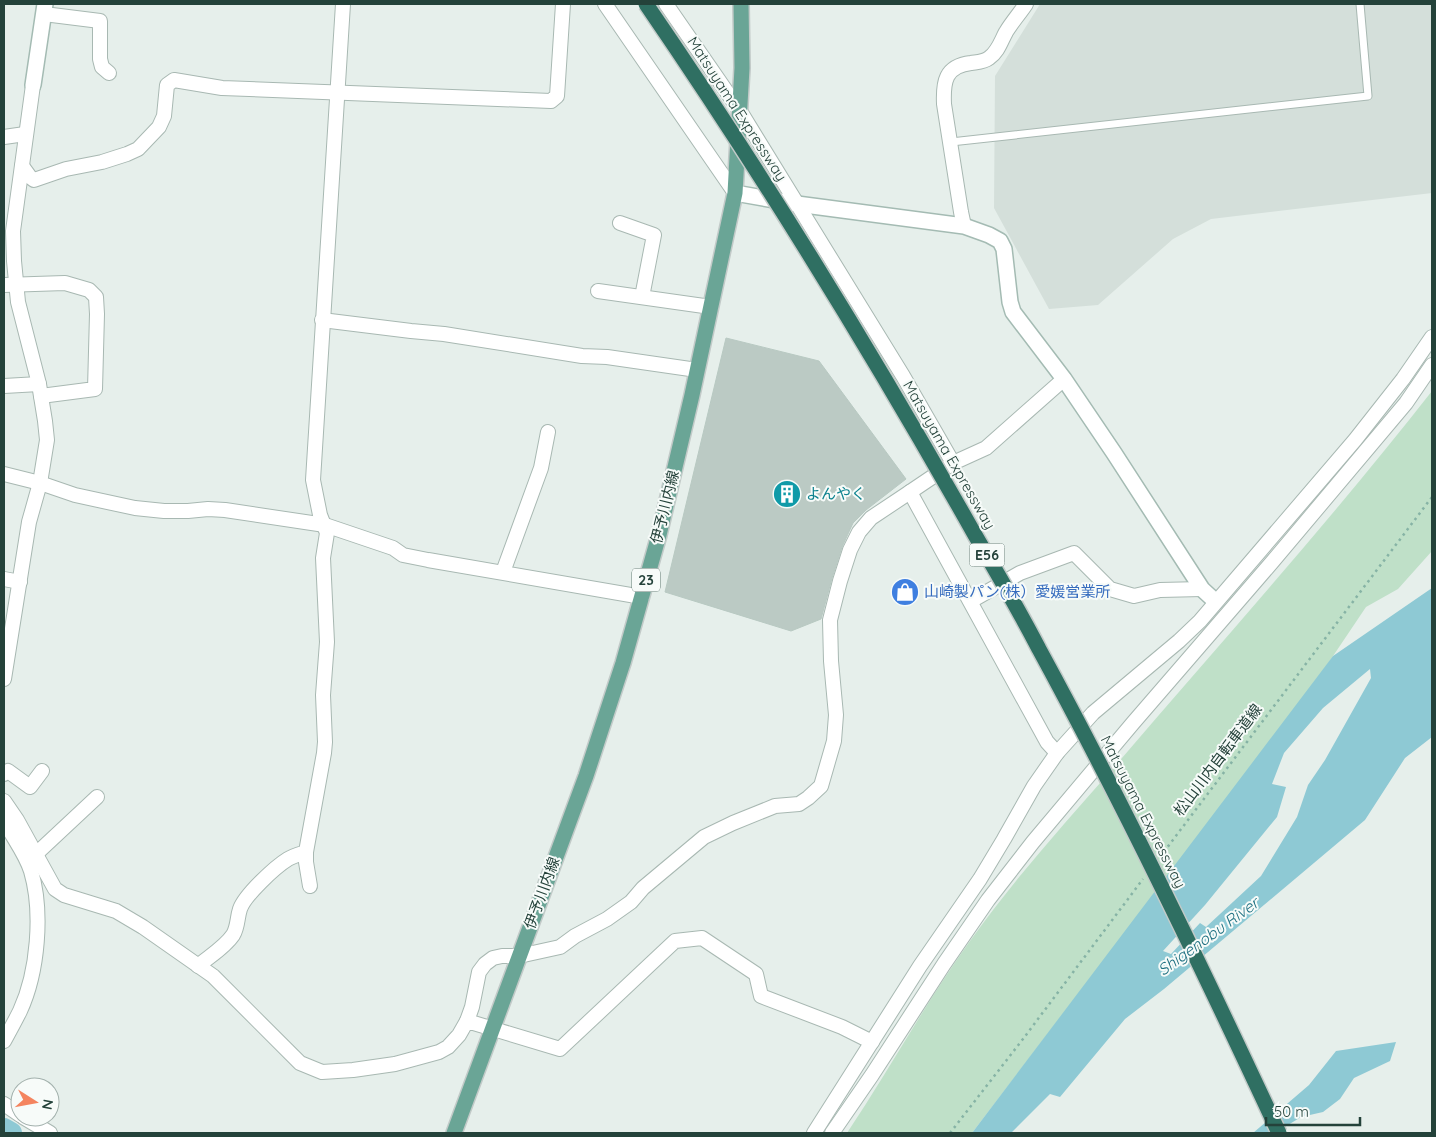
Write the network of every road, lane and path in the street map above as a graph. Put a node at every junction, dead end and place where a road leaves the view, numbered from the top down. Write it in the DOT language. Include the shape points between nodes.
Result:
graph roads {
  1 [pos="343,4"];
  2 [pos="563,4"];
  3 [pos="605,4"];
  4 [pos="646,4"];
  5 [pos="666,4"];
  6 [pos="740,4"];
  7 [pos="1026,4"];
  8 [pos="1360,4"];
  9 [pos="45,9"];
  10 [pos="109,74"];
  11 [pos="33,85"];
  12 [pos="337,94"];
  13 [pos="740,112"];
  14 [pos="25,134"];
  15 [pos="4,137"];
  16 [pos="951,142"];
  17 [pos="22,166"];
  18 [pos="735,193"];
  19 [pos="797,204"];
  20 [pos="620,223"];
  21 [pos="964,226"];
  22 [pos="10,285"];
  23 [pos="598,291"];
  24 [pos="642,297"];
  25 [pos="711,307"];
  26 [pos="322,320"];
  27 [pos="1432,337"];
  28 [pos="1432,365"];
  29 [pos="697,370"];
  30 [pos="1064,379"];
  31 [pos="4,386"];
  32 [pos="40,390"];
  33 [pos="548,432"];
  34 [pos="953,463"];
  35 [pos="4,474"];
  36 [pos="40,483"];
  37 [pos="910,492"];
  38 [pos="1432,497"];
  39 [pos="324,525"];
  40 [pos="503,572"];
  41 [pos="4,579"];
  42 [pos="20,582"];
  43 [pos="1202,589"];
  44 [pos="642,597"];
  45 [pos="971,601"];
  46 [pos="1215,602"];
  47 [pos="4,679"];
  48 [pos="1057,753"];
  49 [pos="42,771"];
  50 [pos="4,774"];
  51 [pos="97,797"];
  52 [pos="4,801"];
  53 [pos="4,820"];
  54 [pos="306,852"];
  55 [pos="36,854"];
  56 [pos="1157,860"];
  57 [pos="1146,876"];
  58 [pos="310,886"];
  59 [pos="519,956"];
  60 [pos="198,966"];
  61 [pos="467,1021"];
  62 [pos="492,1029"];
  63 [pos="4,1042"];
  64 [pos="872,1042"];
  65 [pos="454,1133"];
  66 [pos="814,1133"];
  67 [pos="832,1133"];
  68 [pos="950,1133"];
  69 [pos="1279,1133"];
  1 -- 12 [label="street"];
  2 -- 12 [label="street" via="557,96 551,102"];
  3 -- 18 [label="street"];
  4 -- 69 [label="highway, Matsuyama Expressway / E56, bridge" via="808,252 926,448 1034,639 1136,834"];
  5 -- 13 [label="street"];
  6 -- 13 [label="main road, 伊予川内線 / 23"];
  7 -- 16 [label="street" via="988,59 962,64 952,69 947,77 943,88"];
  8 -- 16 [label="lane" via="1368,96"];
  9 -- 10 [label="street" via="100,21 100,59"];
  9 -- 11 [label="street"];
  11 -- 14 [label="street"];
  12 -- 17 [label="street" via="222,88 174,80 167,85 164,116 159,127 138,149 34,180"];
  12 -- 26 [label="street"];
  13 -- 18 [label="main road, 伊予川内線 / 23"];
  13 -- 19 [label="street"];
  14 -- 15 [label="street"];
  14 -- 17 [label="street"];
  16 -- 21 [label="street"];
  17 -- 22 [label="street"];
  18 -- 19 [label="street"];
  18 -- 25 [label="main road, 伊予川内線 / 23"];
  19 -- 21 [label="street"];
  19 -- 34 [label="street"];
  20 -- 24 [label="street" via="654,235"];
  21 -- 30 [label="street" via="1000,241 1004,248 1013,312"];
  22 -- 32 [label="street" via="18,302"];
  22 -- 32 [label="street" via="65,283 89,290 96,297 95,389"];
  23 -- 24 [label="street"];
  24 -- 25 [label="street"];
  25 -- 29 [label="main road, 伊予川内線 / 23"];
  26 -- 29 [label="street"];
  26 -- 39 [label="street" via="313,480"];
  27 -- 46 [label="street" via="1356,440"];
  28 -- 67 [label="street" via="1406,402 1033,842 944,964"];
  29 -- 44 [label="main road, 伊予川内線 / 23"];
  30 -- 34 [label="street" via="986,448"];
  30 -- 43 [label="street"];
  31 -- 32 [label="street"];
  32 -- 36 [label="street" via="47,440"];
  33 -- 40 [label="street" via="541,468"];
  34 -- 37 [label="street"];
  35 -- 36 [label="street"];
  36 -- 39 [label="street" via="75,495 135,508 225,510"];
  36 -- 42 [label="street" via="29,522"];
  37 -- 45 [label="street"];
  37 -- 59 [label="street" via="871,518 859,532 840,581 830,620 836,715 834,741 821,786 799,804 775,806 704,837 631,902 607,919 560,947"];
  38 -- 56 [label="path, 松山川内自転車道線"];
  39 -- 40 [label="street" via="393,548 403,555"];
  39 -- 54 [label="street" via="327,533 323,558 327,642 323,695 325,742"];
  40 -- 44 [label="street"];
  41 -- 42 [label="street"];
  42 -- 47 [label="street"];
  43 -- 45 [label="street" via="1160,590 1134,596 1126,594 1110,589 1074,553 1020,573"];
  43 -- 46 [label="street"];
  44 -- 59 [label="main road, 伊予川内線 / 23" via="624,663 586,776"];
  45 -- 48 [label="street" via="1047,742"];
  46 -- 48 [label="street" via="1179,641 1093,713"];
  48 -- 64 [label="street" via="980,879"];
  49 -- 50 [label="street" via="30,786 8,771"];
  51 -- 55 [label="street"];
  52 -- 55 [label="street"];
  53 -- 63 [label="street" via="30,870 36,894 37,920 28,990"];
  54 -- 58 [label="street"];
  54 -- 60 [label="street" via="276,868 248,896 240,908 234,933"];
  55 -- 60 [label="street" via="55,889 116,911"];
  57 -- 68 [label="path"];
  59 -- 61 [label="street" via="493,958 485,964"];
  59 -- 62 [label="main road, 伊予川内線 / 23"];
  60 -- 61 [label="street" via="213,976 300,1063 322,1072 395,1064 439,1052 459,1035"];
  61 -- 62 [label="street"];
  62 -- 64 [label="street" via="560,1049 675,941 702,938 756,974 761,996"];
  62 -- 65 [label="main road, 伊予川内線 / 23"];
  64 -- 66 [label="street"];
}
